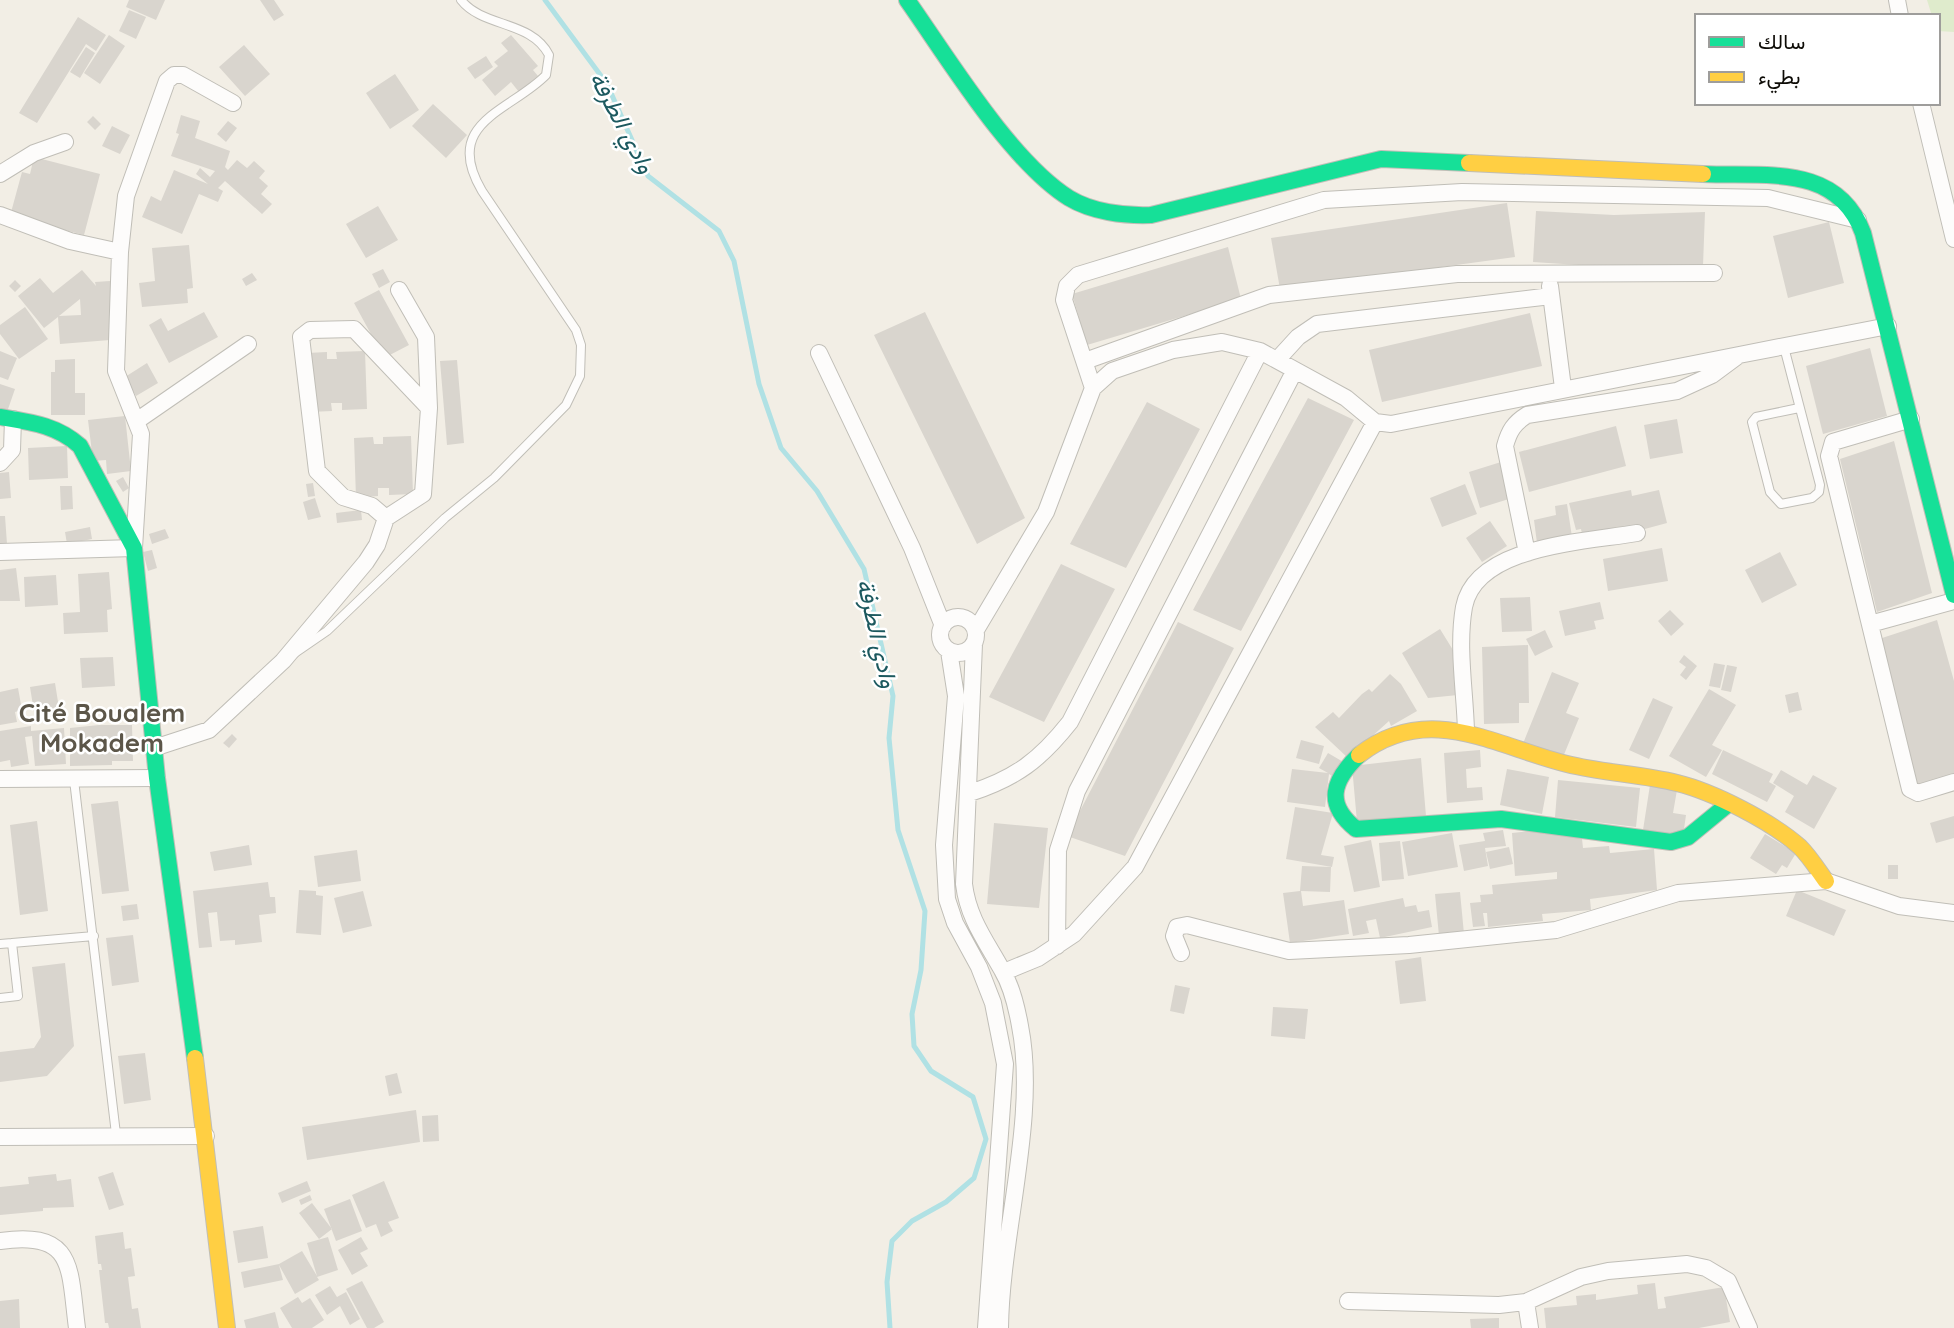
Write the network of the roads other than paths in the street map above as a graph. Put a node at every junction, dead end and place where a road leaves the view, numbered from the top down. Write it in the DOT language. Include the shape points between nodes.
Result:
graph roads {
  1 [pos="461,0"];
  2 [pos="907,0"];
  3 [pos="233,103"];
  4 [pos="1921,105"];
  5 [pos="65,142"];
  6 [pos="0,174"];
  7 [pos="0,215"];
  8 [pos="1858,220"];
  9 [pos="1954,239"];
  10 [pos="120,252"];
  11 [pos="1714,273"];
  12 [pos="1548,276"];
  13 [pos="399,290"];
  14 [pos="1551,296"];
  15 [pos="1888,326"];
  16 [pos="248,344"];
  17 [pos="1784,346"];
  18 [pos="1260,351"];
  19 [pos="819,353"];
  20 [pos="1738,355"];
  21 [pos="1277,360"];
  22 [pos="1085,361"];
  23 [pos="1295,370"];
  24 [pos="1093,387"];
  25 [pos="1563,388"];
  26 [pos="429,408"];
  27 [pos="1799,408"];
  28 [pos="7,418"];
  29 [pos="1911,419"];
  30 [pos="138,421"];
  31 [pos="1375,422"];
  32 [pos="0,463"];
  33 [pos="386,518"];
  34 [pos="1637,533"];
  35 [pos="134,548"];
  36 [pos="0,552"];
  37 [pos="1527,553"];
  38 [pos="1954,595"];
  39 [pos="1954,601"];
  40 [pos="1870,624"];
  41 [pos="943,626"];
  42 [pos="975,637"];
  43 [pos="949,651"];
  44 [pos="283,661"];
  45 [pos="1466,731"];
  46 [pos="154,748"];
  47 [pos="157,778"];
  48 [pos="0,779"];
  49 [pos="74,780"];
  50 [pos="1954,782"];
  51 [pos="970,793"];
  52 [pos="1727,805"];
  53 [pos="1826,881"];
  54 [pos="1954,913"];
  55 [pos="94,936"];
  56 [pos="12,943"];
  57 [pos="0,944"];
  58 [pos="1057,946"];
  59 [pos="1181,953"];
  60 [pos="1004,972"];
  61 [pos="0,998"];
  62 [pos="116,1134"];
  63 [pos="206,1136"];
  64 [pos="0,1137"];
  65 [pos="0,1241"];
  66 [pos="1348,1301"];
  67 [pos="1526,1302"];
  68 [pos="77,1328"];
  69 [pos="227,1328"];
  70 [pos="986,1328"];
  71 [pos="1000,1328"];
  72 [pos="1530,1328"];
  73 [pos="1749,1328"];
  1 -- 44 [label="lane" via="477,15 506,23 533,38 549,55 546,75 479,127 473,140 472,167 482,191 569,316 580,345 580,376 566,405 494,478 327,631"];
  2 -- 8 [label="street" via="1035,172 1069,198 1109,213 1141,216 1172,212 1381,159 1802,179 1841,196"];
  3 -- 10 [label="street" via="183,75 167,81 126,195"];
  4 -- 9 [label="street"];
  5 -- 6 [label="street" via="34,153"];
  7 -- 10 [label="street" via="70,241"];
  8 -- 15 [label="street"];
  8 -- 22 [label="street" via="1768,198 1462,192 1324,200 1077,275 1067,286 1064,300"];
  10 -- 30 [label="street" via="116,371"];
  11 -- 12 [label="street"];
  12 -- 14 [label="street"];
  12 -- 22 [label="street" via="1457,274 1269,295"];
  13 -- 26 [label="street" via="426,338"];
  14 -- 21 [label="street" via="1317,324"];
  14 -- 25 [label="street"];
  15 -- 17 [label="street"];
  15 -- 29 [label="street"];
  16 -- 30 [label="street"];
  17 -- 20 [label="street"];
  17 -- 27 [label="lane"];
  18 -- 21 [label="street"];
  18 -- 24 [label="street" via="1222,342 1173,350 1112,371"];
  18 -- 51 [label="street" via="1070,722 1023,769 1003,782"];
  19 -- 41 [label="street" via="912,548"];
  20 -- 25 [label="street"];
  20 -- 37 [label="street" via="1712,375 1677,391 1527,415 1516,422 1505,446"];
  21 -- 23 [label="street"];
  22 -- 24 [label="street"];
  23 -- 31 [label="street" via="1346,398"];
  23 -- 58 [label="street" via="1077,791 1058,850"];
  24 -- 42 [label="street" via="1046,512"];
  25 -- 31 [label="street" via="1391,424"];
  26 -- 33 [label="street" via="423,494"];
  26 -- 33 [label="street" via="355,329 310,330 301,337 317,471 343,497 372,506"];
  27 -- 27 [label="lane" via="1819,492 1812,498 1781,504 1770,492 1752,422 1756,417"];
  28 -- 32 [label="street" via="12,450"];
  28 -- 35 [label="street" via="66,433 80,446"];
  29 -- 38 [label="street"];
  29 -- 40 [label="street" via="1833,442 1829,456"];
  30 -- 35 [label="street"];
  31 -- 58 [label="street" via="1135,867 1074,934"];
  33 -- 44 [label="street" via="366,562"];
  34 -- 37 [label="street"];
  35 -- 36 [label="street"];
  35 -- 46 [label="street"];
  37 -- 45 [label="street" via="1490,569 1465,605 1461,628"];
  39 -- 40 [label="street"];
  40 -- 50 [label="street" via="1910,789 1918,793"];
  41 -- 42 [label="street" via="954,617 967,619"];
  41 -- 43 [label="street" via="941,640"];
  42 -- 43 [label="street" via="963,652"];
  42 -- 51 [label="street"];
  43 -- 70 [label="street" via="956,696 944,878 955,923 993,1003 1005,1064"];
  44 -- 46 [label="street" via="209,730"];
  45 -- 52 [label="street" via="1569,765 1681,784"];
  45 -- 52 [label="street" via="1404,732 1373,745 1347,764 1336,793 1338,814 1345,823 1367,830 1501,819 1671,842 1688,837"];
  46 -- 47 [label="street"];
  47 -- 49 [label="street"];
  47 -- 63 [label="street"];
  48 -- 49 [label="street"];
  49 -- 55 [label="lane"];
  51 -- 60 [label="street" via="966,896 973,921"];
  52 -- 53 [label="street" via="1800,847"];
  53 -- 54 [label="street" via="1899,906"];
  53 -- 59 [label="street" via="1678,893 1556,930 1409,945 1289,951 1187,925 1177,928 1174,936"];
  55 -- 56 [label="lane"];
  55 -- 62 [label="lane"];
  56 -- 57 [label="lane"];
  56 -- 61 [label="lane" via="18,996"];
  58 -- 60 [label="street"];
  60 -- 71 [label="street" via="1020,1026 1023,1116"];
  62 -- 63 [label="street"];
  62 -- 64 [label="street"];
  63 -- 69 [label="street"];
  65 -- 68 [label="street" via="46,1241 62,1251"];
  66 -- 67 [label="street"];
  67 -- 72 [label="street"];
  67 -- 73 [label="street" via="1594,1274 1687,1264 1706,1268 1728,1282"];
}
